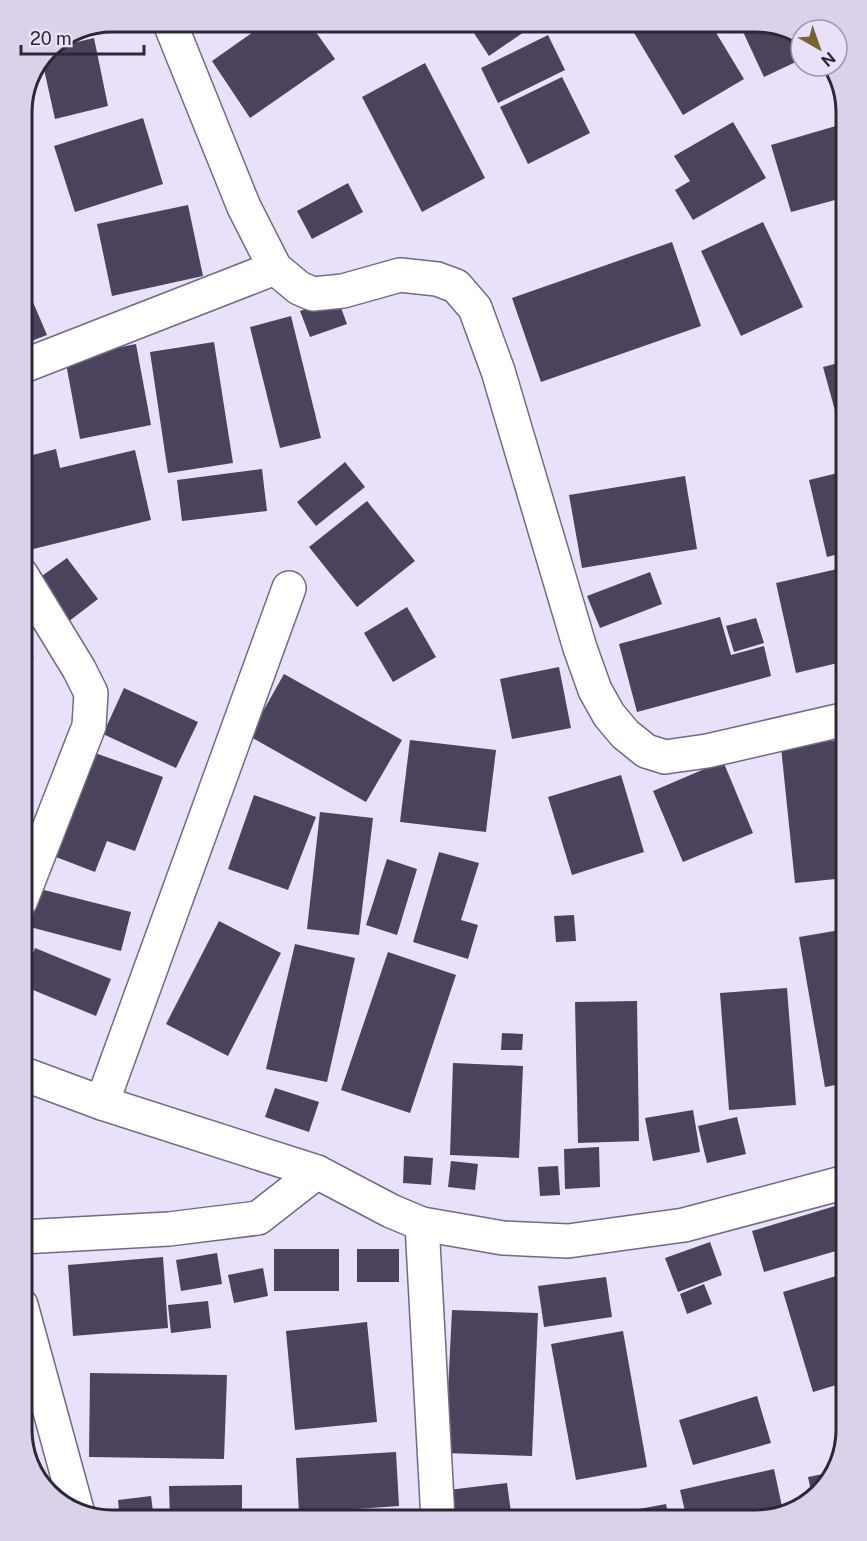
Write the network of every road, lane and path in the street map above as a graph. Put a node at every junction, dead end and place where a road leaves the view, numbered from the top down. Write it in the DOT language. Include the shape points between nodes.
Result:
graph roads {
  1 [pos="173,31"];
  2 [pos="275,268"];
  3 [pos="32,363"];
  4 [pos="290,588"];
  5 [pos="32,591"];
  6 [pos="836,721"];
  7 [pos="31,873"];
  8 [pos="31,1077"];
  9 [pos="102,1103"];
  10 [pos="317,1172"];
  11 [pos="836,1185"];
  12 [pos="422,1224"];
  13 [pos="31,1236"];
  14 [pos="31,1342"];
  15 [pos="74,1500"];
  16 [pos="437,1510"];
  1 -- 2 [label="street" via="244,207"];
  2 -- 3 [label="street"];
  2 -- 6 [label="street" via="313,294 343,291 400,275 437,279 456,286 475,308 498,370 595,690 609,715 646,751 665,757 707,751"];
  4 -- 9 [label="street"];
  5 -- 7 [label="street" via="91,693 89,726"];
  8 -- 9 [label="street"];
  9 -- 10 [label="street"];
  10 -- 12 [label="street"];
  10 -- 13 [label="street" via="258,1218 169,1229"];
  11 -- 12 [label="street" via="684,1224 568,1241 503,1238"];
  12 -- 16 [label="street"];
  14 -- 15 [label="street"];
}
